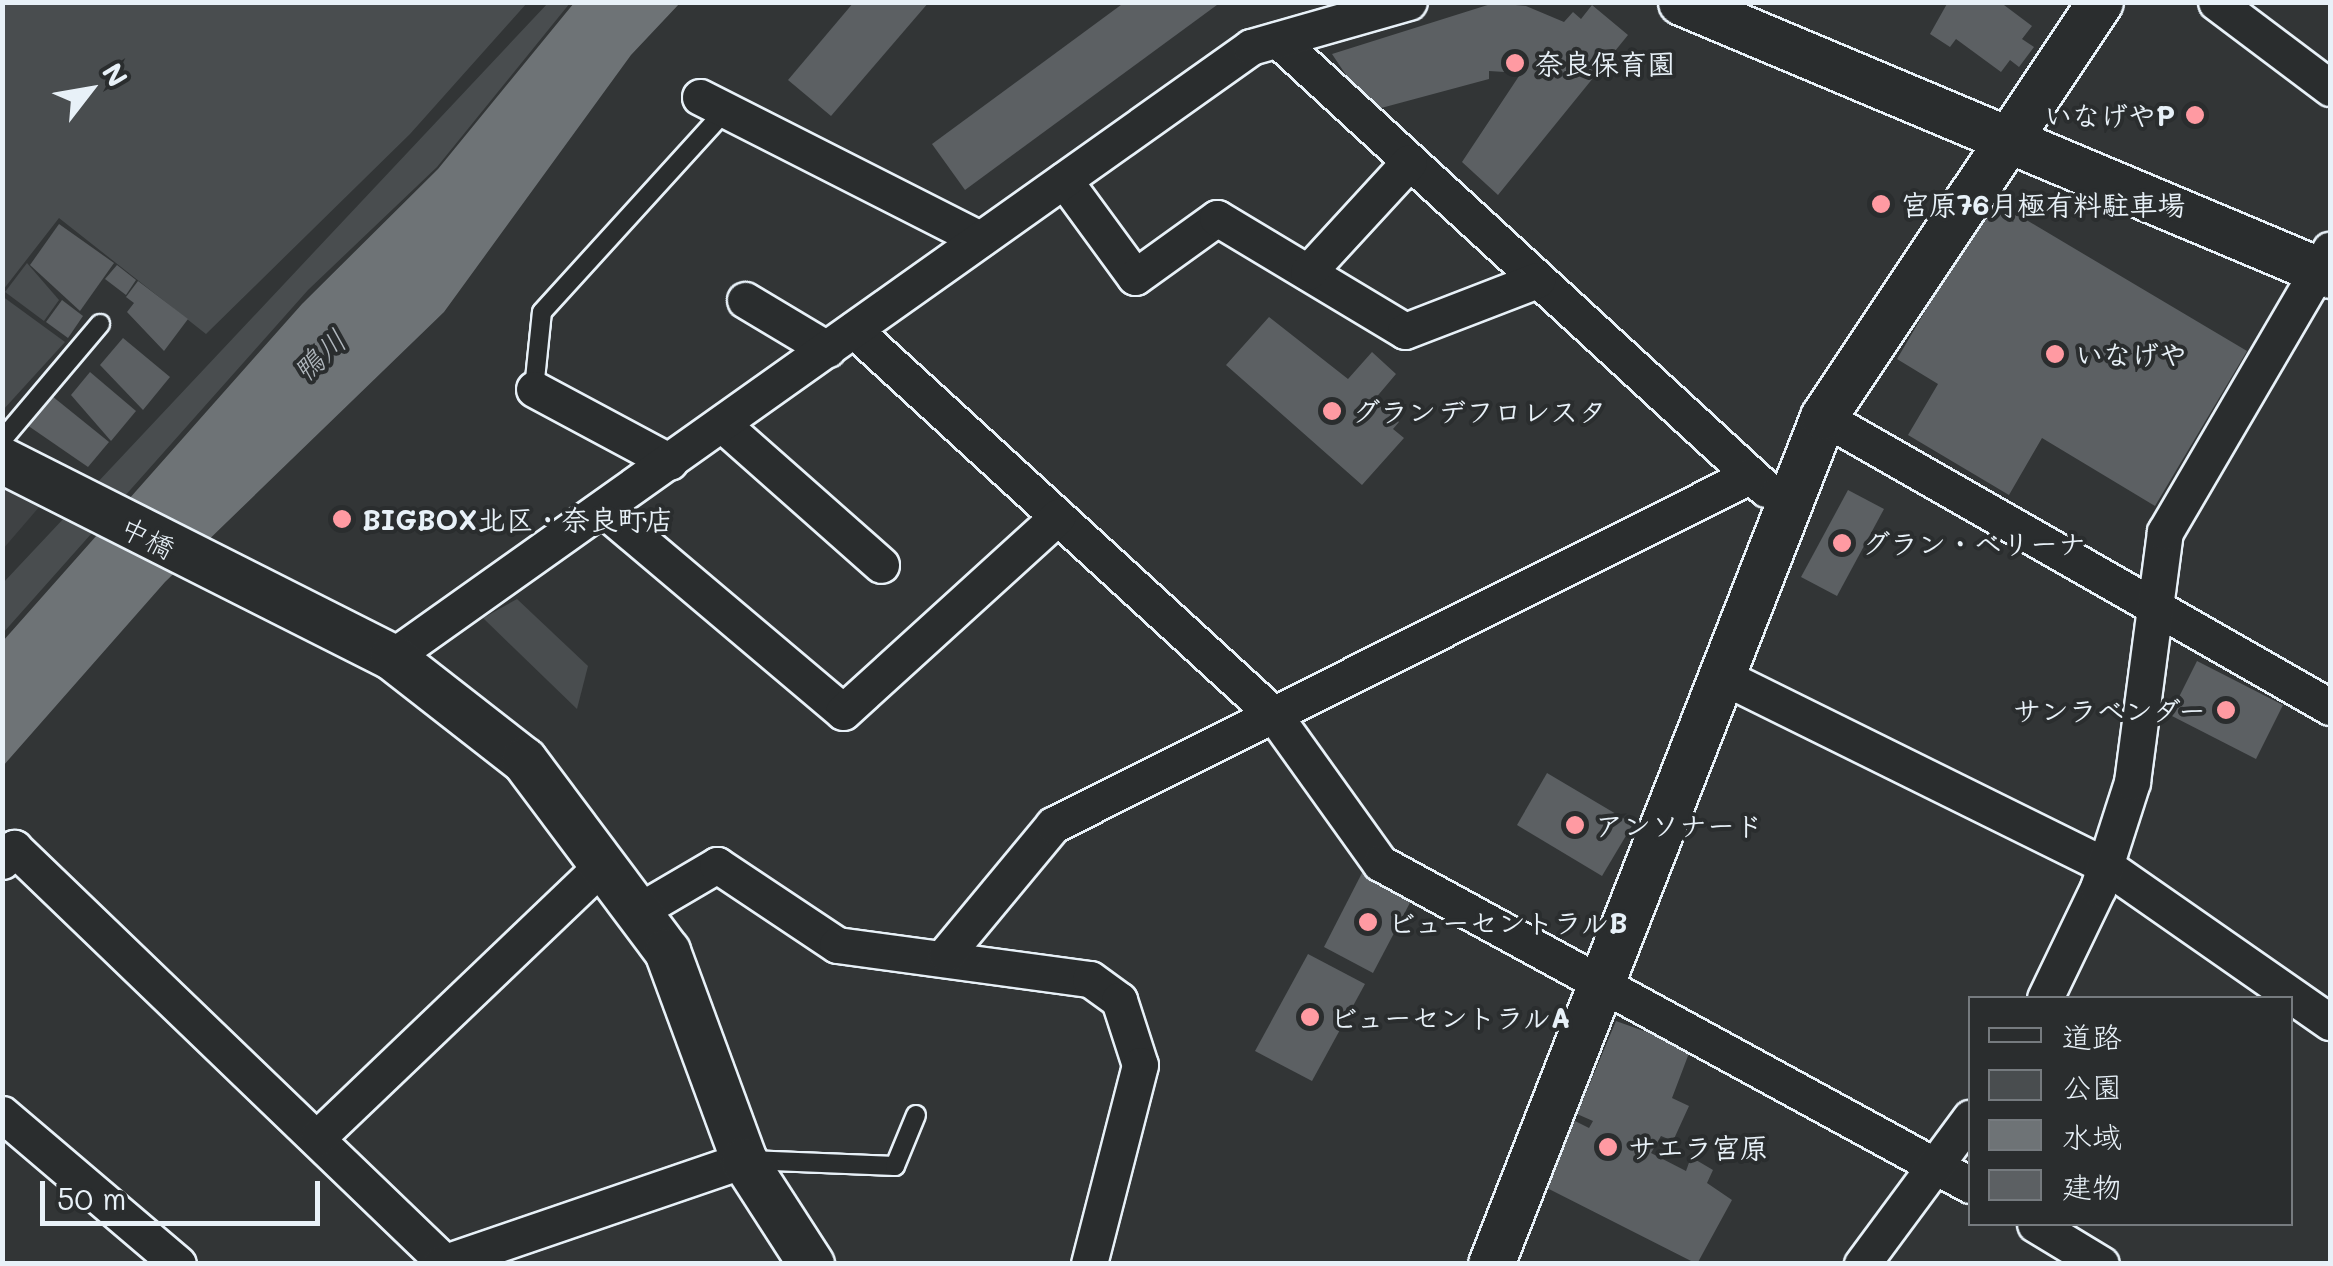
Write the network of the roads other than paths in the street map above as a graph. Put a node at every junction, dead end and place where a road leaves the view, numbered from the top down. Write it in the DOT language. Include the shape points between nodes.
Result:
graph roads {
  1 [pos="1409,2"];
  2 [pos="1681,2"];
  3 [pos="2100,2"];
  4 [pos="2216,2"];
  5 [pos="1278,40"];
  6 [pos="2330,88"];
  7 [pos="713,104"];
  8 [pos="2008,137"];
  9 [pos="1409,162"];
  10 [pos="1064,180"];
  11 [pos="980,239"];
  12 [pos="2327,265"];
  13 [pos="1308,272"];
  14 [pos="1537,280"];
  15 [pos="745,300"];
  16 [pos="100,324"];
  17 [pos="840,340"];
  18 [pos="534,389"];
  19 [pos="1823,416"];
  20 [pos="723,425"];
  21 [pos="2,440"];
  22 [pos="2,460"];
  23 [pos="670,462"];
  24 [pos="1749,476"];
  25 [pos="1788,504"];
  26 [pos="603,509"];
  27 [pos="1057,517"];
  28 [pos="881,566"];
  29 [pos="2150,608"];
  30 [pos="392,657"];
  31 [pos="1722,676"];
  32 [pos="2330,707"];
  33 [pos="1274,715"];
  34 [pos="2,861"];
  35 [pos="605,863"];
  36 [pos="2106,866"];
  37 [pos="642,909"];
  38 [pos="946,954"];
  39 [pos="1603,980"];
  40 [pos="2047,996"];
  41 [pos="2293,996"];
  42 [pos="2293,996"];
  43 [pos="2330,1022"];
  44 [pos="2,1114"];
  45 [pos="916,1115"];
  46 [pos="1968,1121"];
  47 [pos="318,1137"];
  48 [pos="744,1160"];
  49 [pos="1938,1165"];
  50 [pos="1968,1184"];
  51 [pos="2038,1226"];
  52 [pos="450,1261"];
  53 [pos="178,1264"];
  54 [pos="811,1264"];
  55 [pos="1089,1264"];
  56 [pos="1491,1264"];
  57 [pos="1862,1264"];
  58 [pos="2101,1264"];
  1 -- 5 [label="street"];
  2 -- 8 [label="street"];
  3 -- 8 [label="street"];
  4 -- 6 [label="street"];
  5 -- 9 [label="street"];
  5 -- 10 [label="street" via="1251,47"];
  7 -- 11 [label="street"];
  7 -- 18 [label="lane" via="542,312"];
  8 -- 12 [label="street"];
  8 -- 19 [label="street"];
  9 -- 13 [label="street"];
  9 -- 14 [label="street"];
  10 -- 11 [label="street"];
  10 -- 13 [label="street" via="1134,277 1216,218"];
  11 -- 17 [label="street"];
  12 -- 29 [label="street" via="2165,532"];
  13 -- 14 [label="street" via="1405,331"];
  14 -- 24 [label="street"];
  15 -- 17 [label="street"];
  16 -- 21 [label="lane"];
  17 -- 20 [label="street"];
  17 -- 27 [label="street"];
  18 -- 23 [label="street"];
  19 -- 25 [label="street"];
  19 -- 29 [label="street"];
  20 -- 23 [label="street"];
  20 -- 28 [label="street"];
  22 -- 30 [label="street, 中橋"];
  23 -- 26 [label="street"];
  24 -- 25 [label="street"];
  24 -- 33 [label="street"];
  25 -- 31 [label="street"];
  26 -- 27 [label="street" via="843,712"];
  26 -- 30 [label="street"];
  27 -- 33 [label="street"];
  29 -- 32 [label="street"];
  29 -- 36 [label="street" via="2132,782"];
  30 -- 35 [label="street, 中橋" via="524,760"];
  31 -- 36 [label="street"];
  31 -- 39 [label="street"];
  33 -- 38 [label="street" via="1054,825"];
  33 -- 39 [label="street" via="1380,863"];
  34 -- 47 [label="street" via="14,848"];
  35 -- 37 [label="street, 中橋"];
  35 -- 47 [label="street"];
  36 -- 40 [label="street"];
  36 -- 41 [label="street"];
  37 -- 38 [label="street" via="717,864 837,945"];
  37 -- 48 [label="street, 中橋" via="667,951"];
  38 -- 55 [label="street" via="1090,978 1120,1000 1140,1065"];
  39 -- 49 [label="street"];
  39 -- 56 [label="street"];
  42 -- 43 [label="street"];
  44 -- 53 [label="street"];
  45 -- 48 [label="lane" via="894,1166"];
  46 -- 49 [label="street"];
  47 -- 52 [label="street"];
  48 -- 52 [label="street"];
  48 -- 54 [label="street, 中橋"];
  49 -- 50 [label="street"];
  49 -- 57 [label="street"];
  51 -- 58 [label="street"];
}
